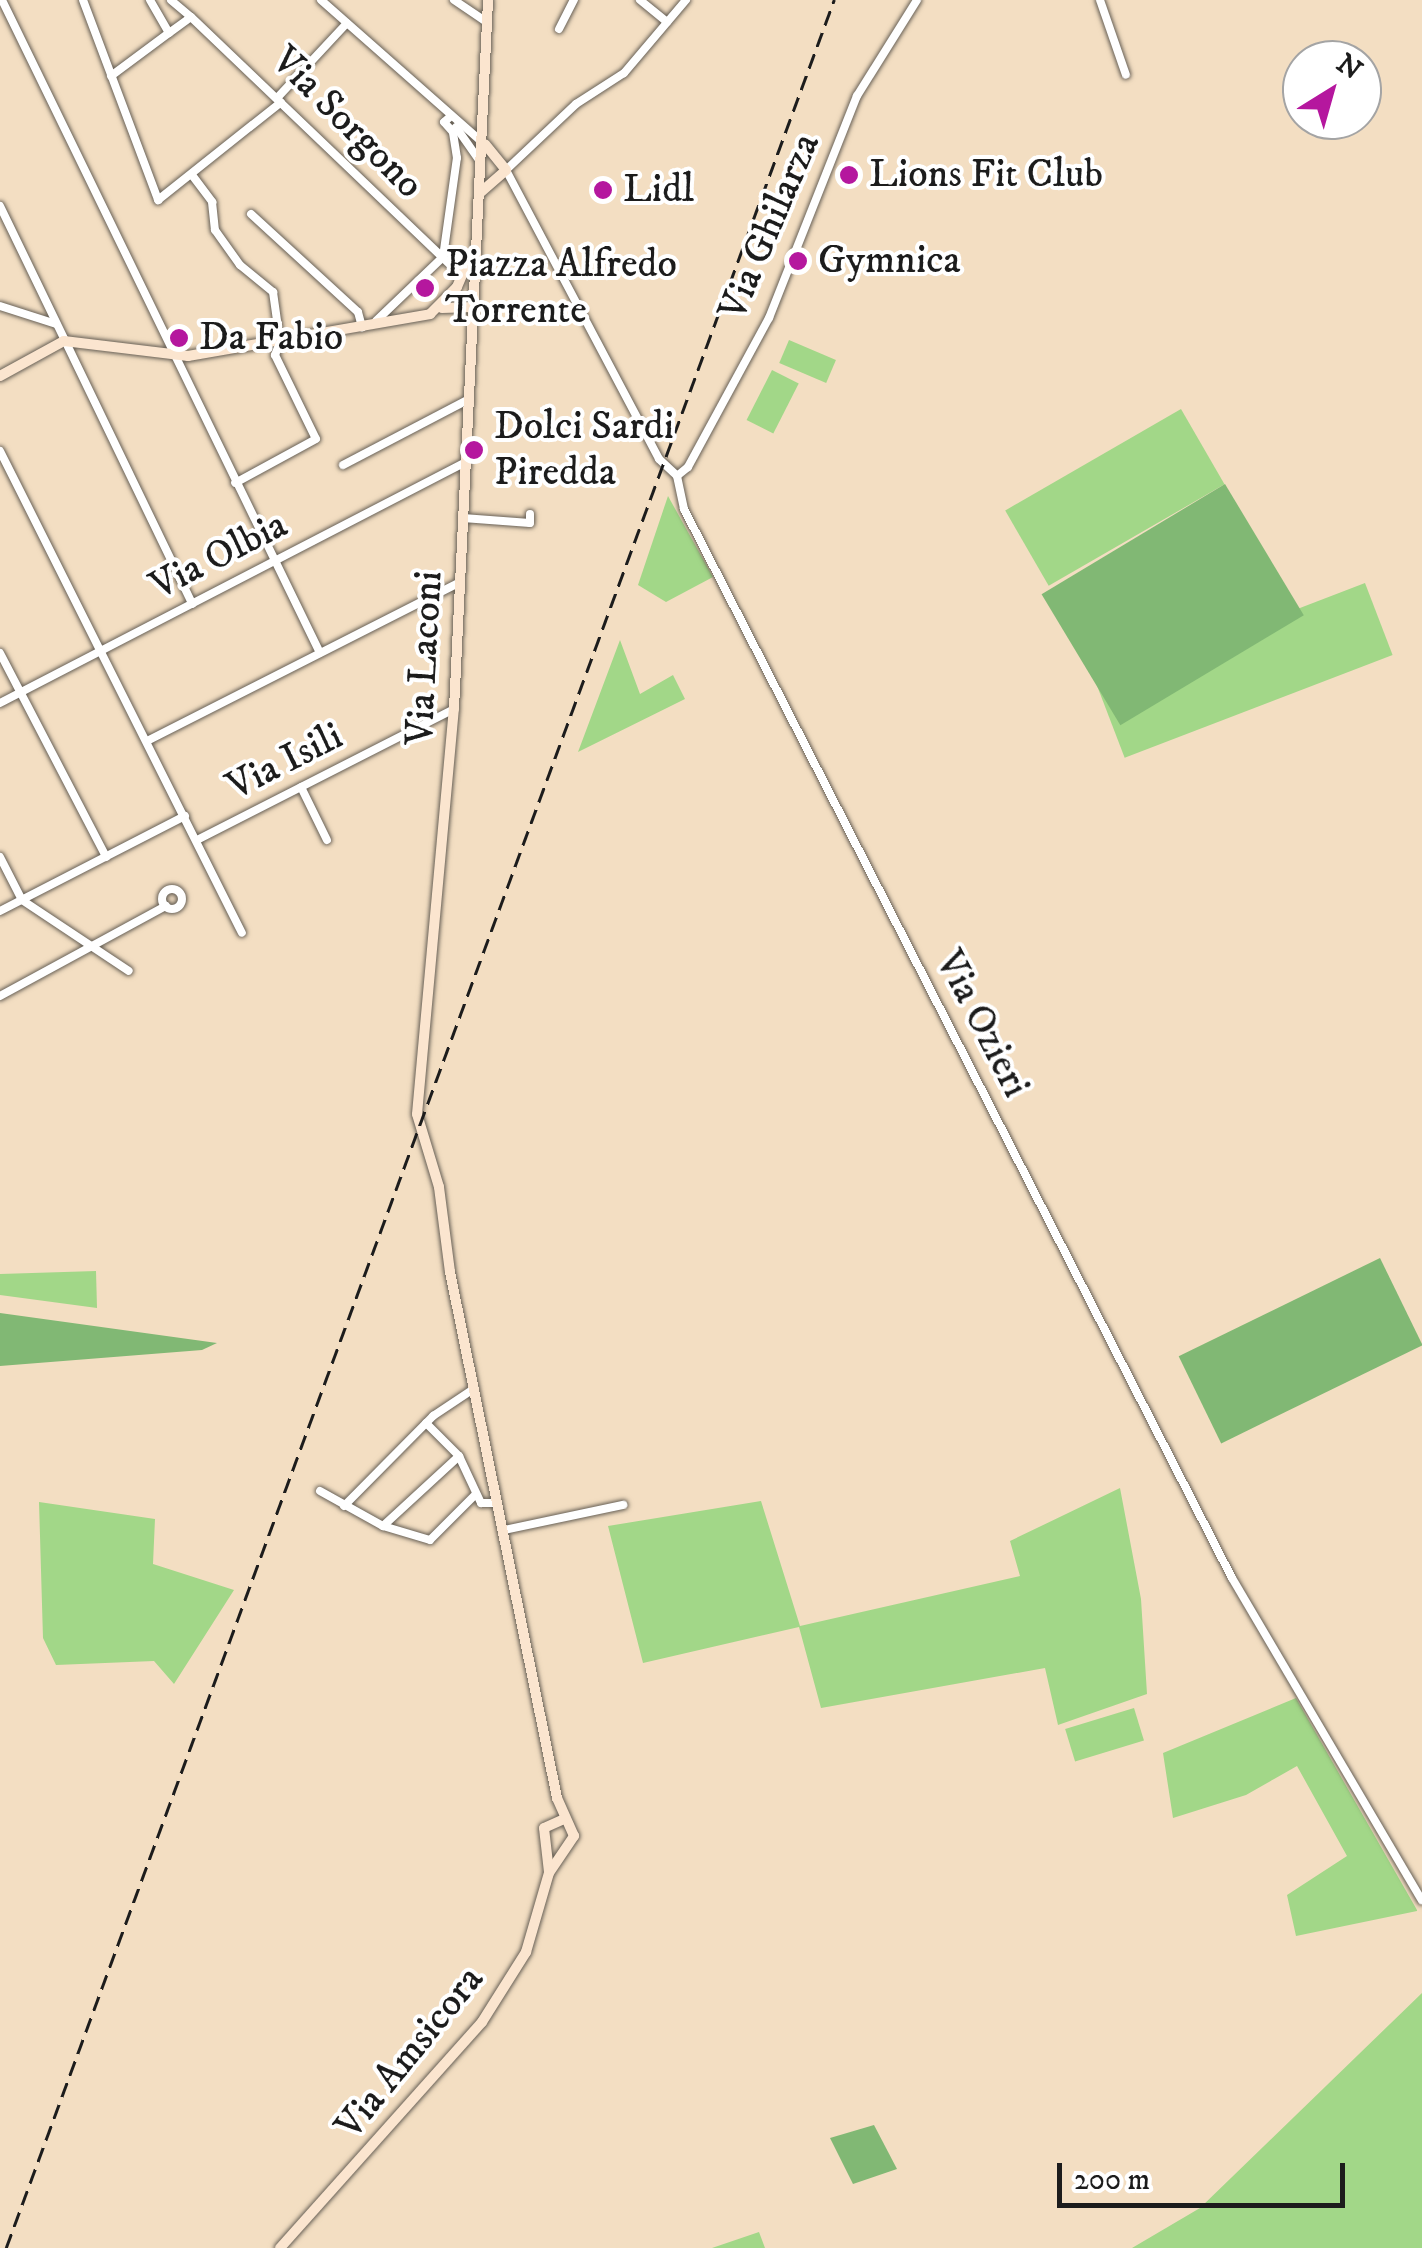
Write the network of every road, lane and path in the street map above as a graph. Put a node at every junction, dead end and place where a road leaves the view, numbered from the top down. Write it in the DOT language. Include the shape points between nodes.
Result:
graph roads {
  1 [pos="2,0"];
  2 [pos="83,0"];
  3 [pos="150,0"];
  4 [pos="172,0"];
  5 [pos="322,0"];
  6 [pos="454,0"];
  7 [pos="488,0"];
  8 [pos="574,0"];
  9 [pos="640,0"];
  10 [pos="686,0"];
  11 [pos="918,0"];
  12 [pos="1100,0"];
  13 [pos="190,17"];
  14 [pos="487,22"];
  15 [pos="667,22"];
  16 [pos="346,23"];
  17 [pos="559,29"];
  18 [pos="169,33"];
  19 [pos="1126,75"];
  20 [pos="110,76"];
  21 [pos="280,100"];
  22 [pos="452,120"];
  23 [pos="484,144"];
  24 [pos="494,166"];
  25 [pos="192,174"];
  26 [pos="0,206"];
  27 [pos="252,214"];
  28 [pos="470,256"];
  29 [pos="442,258"];
  30 [pos="460,274"];
  31 [pos="0,306"];
  32 [pos="442,308"];
  33 [pos="473,308"];
  34 [pos="56,324"];
  35 [pos="367,326"];
  36 [pos="64,341"];
  37 [pos="280,342"];
  38 [pos="169,352"];
  39 [pos="0,376"];
  40 [pos="469,399"];
  41 [pos="0,451"];
  42 [pos="466,462"];
  43 [pos="343,464"];
  44 [pos="677,476"];
  45 [pos="235,483"];
  46 [pos="530,514"];
  47 [pos="462,518"];
  48 [pos="274,562"];
  49 [pos="459,583"];
  50 [pos="192,604"];
  51 [pos="101,651"];
  52 [pos="0,653"];
  53 [pos="320,654"];
  54 [pos="22,692"];
  55 [pos="0,703"];
  56 [pos="454,709"];
  57 [pos="147,740"];
  58 [pos="301,788"];
  59 [pos="185,816"];
  60 [pos="197,840"];
  61 [pos="327,840"];
  62 [pos="0,857"];
  63 [pos="106,857"];
  64 [pos="22,900"];
  65 [pos="166,906"];
  66 [pos="0,911"];
  67 [pos="242,932"];
  68 [pos="92,947"];
  69 [pos="129,971"];
  70 [pos="0,996"];
  71 [pos="474,1388"];
  72 [pos="426,1423"];
  73 [pos="460,1456"];
  74 [pos="320,1491"];
  75 [pos="476,1494"];
  76 [pos="498,1504"];
  77 [pos="623,1505"];
  78 [pos="344,1506"];
  79 [pos="383,1526"];
  80 [pos="504,1530"];
  81 [pos="559,1819"];
  82 [pos="548,1844"];
  83 [pos="562,1849"];
  84 [pos="549,1873"];
  85 [pos="1422,1900"];
  86 [pos="280,2248"];
  1 -- 38 [label="street"];
  2 -- 20 [label="street"];
  3 -- 18 [label="street"];
  4 -- 13 [label="street, Via Sorgono"];
  5 -- 16 [label="street"];
  6 -- 14 [label="street"];
  7 -- 14 [label="street"];
  8 -- 17 [label="street"];
  9 -- 15 [label="street"];
  10 -- 15 [label="street"];
  11 -- 44 [label="street, Via Ghilarza" via="857,96 768,318 688,467"];
  12 -- 19 [label="street"];
  13 -- 18 [label="street"];
  13 -- 21 [label="street, Via Sorgono"];
  14 -- 23 [label="street"];
  15 -- 24 [label="street" via="624,73"];
  16 -- 21 [label="street"];
  16 -- 22 [label="street"];
  18 -- 20 [label="street"];
  20 -- 25 [label="street" via="158,200"];
  21 -- 25 [label="street"];
  21 -- 29 [label="street, Via Sorgono"];
  22 -- 23 [label="street"];
  22 -- 24 [label="street, Via Ozieri"];
  22 -- 29 [label="street" via="444,122 454,132 457,158"];
  23 -- 24 [label="street"];
  24 -- 28 [label="street, Via Laconi" via="480,193"];
  24 -- 44 [label="street, Via Ozieri" via="659,459"];
  25 -- 37 [label="street" via="212,202 215,230 240,265 273,292"];
  26 -- 34 [label="street"];
  27 -- 35 [label="street"];
  28 -- 30 [label="street"];
  28 -- 33 [label="street, Via Laconi"];
  29 -- 30 [label="street, Via Sorgono"];
  29 -- 35 [label="street"];
  30 -- 32 [label="street"];
  31 -- 34 [label="street"];
  32 -- 33 [label="street"];
  32 -- 35 [label="street"];
  33 -- 40 [label="street, Via Laconi"];
  34 -- 36 [label="street"];
  35 -- 37 [label="street"];
  36 -- 38 [label="street"];
  36 -- 39 [label="street"];
  36 -- 50 [label="street"];
  37 -- 38 [label="street" via="188,356"];
  37 -- 45 [label="street" via="275,356 316,439"];
  38 -- 45 [label="street"];
  40 -- 42 [label="street, Via Laconi"];
  40 -- 43 [label="street"];
  41 -- 51 [label="street"];
  42 -- 47 [label="street, Via Laconi"];
  42 -- 48 [label="street, Via Olbia"];
  44 -- 85 [label="street, Via Ozieri" via="684,508 1223,1560 1304,1710"];
  45 -- 48 [label="street"];
  46 -- 47 [label="street" via="530,524"];
  47 -- 49 [label="street, Via Laconi"];
  48 -- 50 [label="street, Via Olbia"];
  48 -- 53 [label="street"];
  49 -- 53 [label="street"];
  49 -- 56 [label="street, Via Laconi"];
  50 -- 51 [label="street, Via Olbia"];
  51 -- 54 [label="street, Via Olbia"];
  51 -- 57 [label="street"];
  52 -- 54 [label="street"];
  53 -- 57 [label="street"];
  54 -- 55 [label="street, Via Olbia"];
  54 -- 63 [label="street"];
  56 -- 58 [label="street, Via Isili"];
  56 -- 71 [label="street, Via Laconi" via="420,1126 439,1187"];
  57 -- 59 [label="street"];
  58 -- 60 [label="street, Via Isili"];
  58 -- 61 [label="street"];
  59 -- 60 [label="street"];
  59 -- 63 [label="street"];
  60 -- 67 [label="street"];
  62 -- 64 [label="street"];
  63 -- 64 [label="street"];
  64 -- 66 [label="street"];
  64 -- 68 [label="street"];
  65 -- 68 [label="street"];
  68 -- 69 [label="street"];
  68 -- 70 [label="street"];
  71 -- 72 [label="street"];
  71 -- 76 [label="street"];
  72 -- 73 [label="street"];
  72 -- 78 [label="street"];
  73 -- 75 [label="street"];
  73 -- 79 [label="street"];
  74 -- 78 [label="street"];
  75 -- 76 [label="street" via="481,1504"];
  75 -- 79 [label="street" via="430,1540"];
  76 -- 80 [label="street"];
  77 -- 80 [label="street"];
  78 -- 79 [label="street"];
  80 -- 81 [label="street"];
  81 -- 82 [label="street, Via Amsicora" via="543,1832"];
  81 -- 83 [label="street" via="574,1836"];
  82 -- 83 [label="street"];
  82 -- 84 [label="street, Via Amsicora"];
  83 -- 84 [label="street, Via Amsicora"];
  84 -- 86 [label="street, Via Amsicora" via="526,1952 482,2022"];
}
